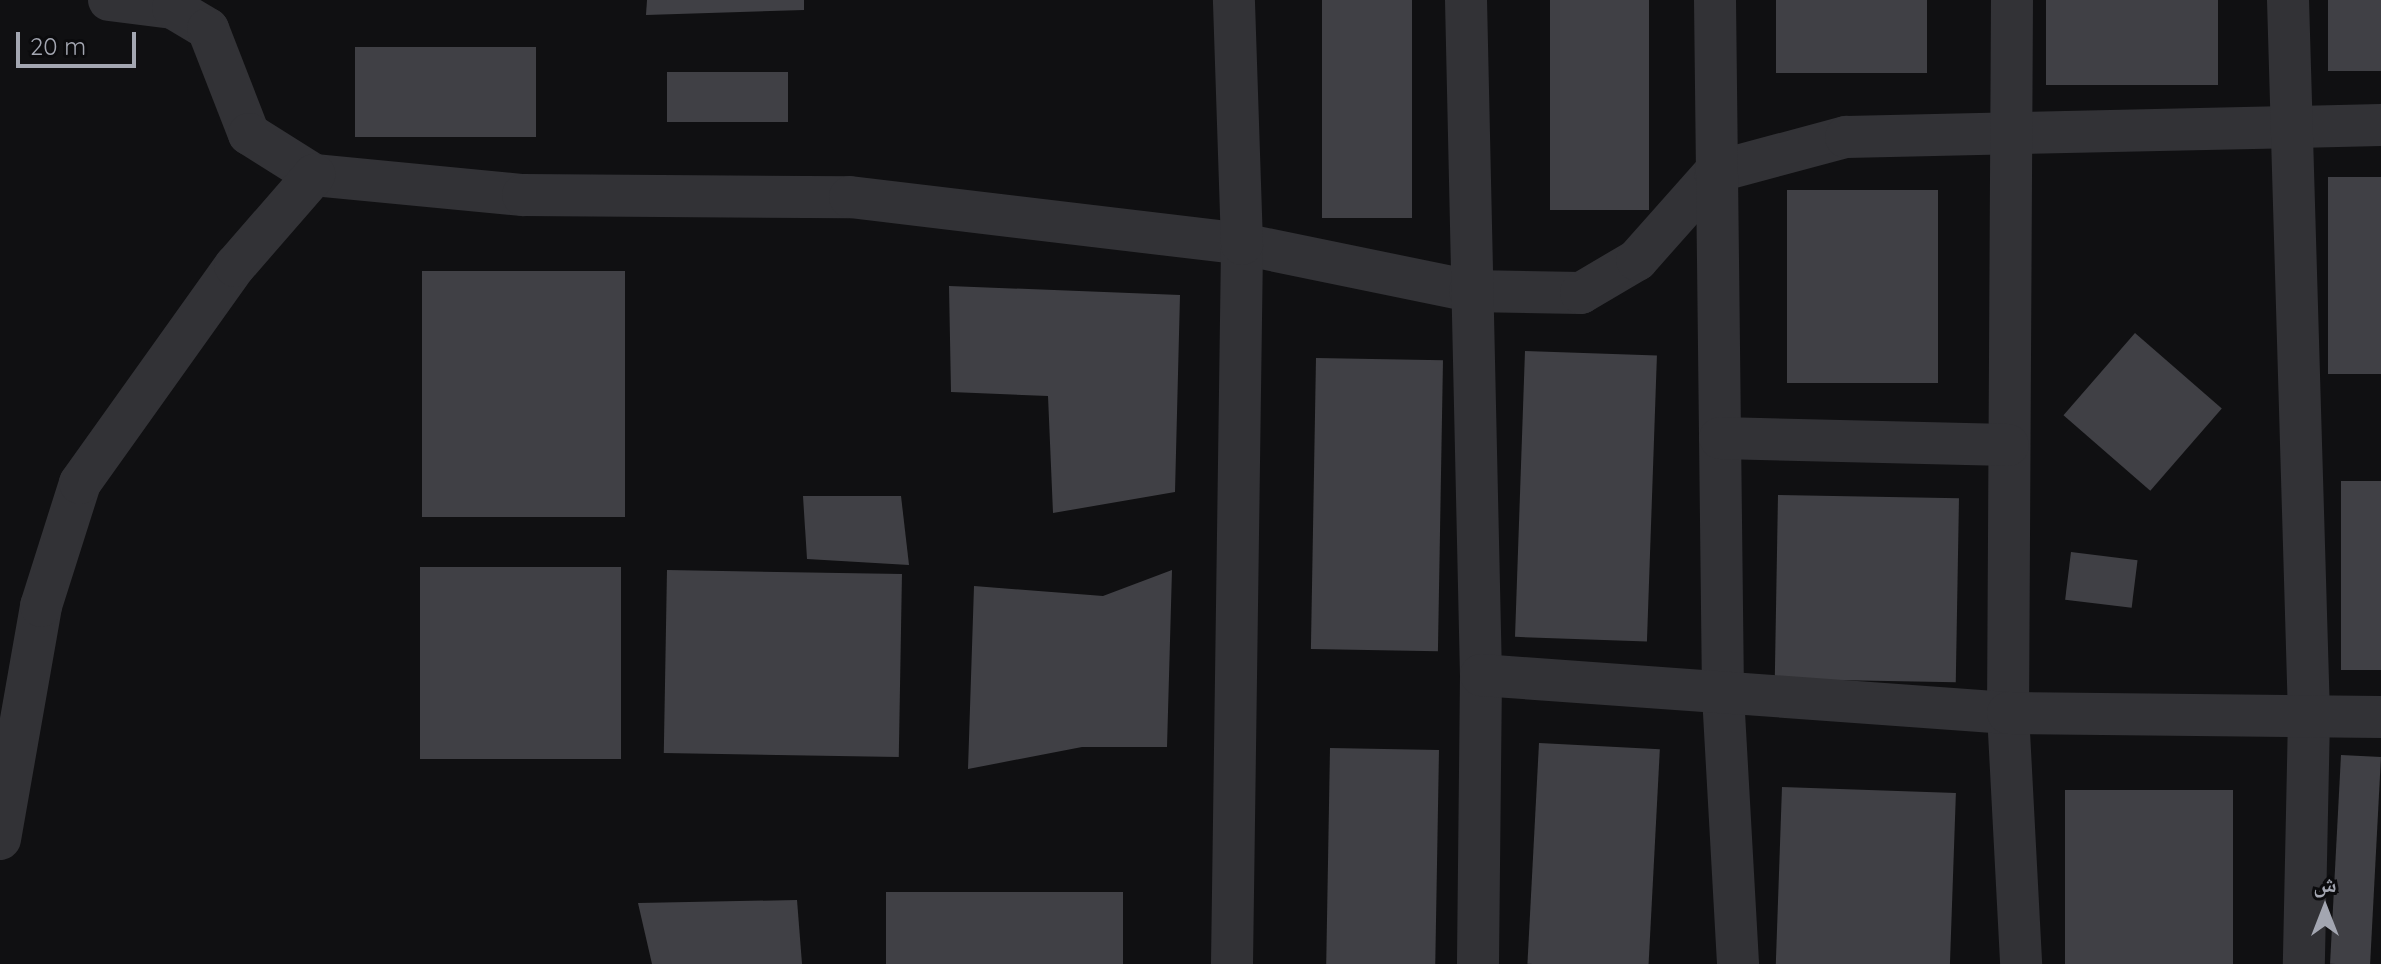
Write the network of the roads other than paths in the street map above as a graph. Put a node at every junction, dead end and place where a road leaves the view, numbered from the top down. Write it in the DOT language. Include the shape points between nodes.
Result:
graph roads {
  1 [pos="109,0"];
  2 [pos="1234,0"];
  3 [pos="1466,0"];
  4 [pos="1715,0"];
  5 [pos="2012,0"];
  6 [pos="2288,0"];
  7 [pos="2381,125"];
  8 [pos="2286,132"];
  9 [pos="2010,134"];
  10 [pos="1715,172"];
  11 [pos="314,175"];
  12 [pos="1242,244"];
  13 [pos="1470,291"];
  14 [pos="1720,438"];
  15 [pos="2008,445"];
  16 [pos="1481,675"];
  17 [pos="1723,695"];
  18 [pos="2008,713"];
  19 [pos="2309,717"];
  20 [pos="2381,717"];
  21 [pos="0,839"];
  22 [pos="1232,964"];
  23 [pos="1478,964"];
  24 [pos="1738,964"];
  25 [pos="2021,964"];
  26 [pos="2304,964"];
  1 -- 11 [label="street" via="173,8 208,29 249,134"];
  2 -- 12 [label="street"];
  3 -- 13 [label="street"];
  4 -- 10 [label="street"];
  5 -- 9 [label="street"];
  6 -- 8 [label="street"];
  7 -- 8 [label="street"];
  8 -- 9 [label="street"];
  8 -- 19 [label="street"];
  9 -- 10 [label="street" via="1846,137"];
  9 -- 15 [label="street"];
  10 -- 13 [label="street" via="1637,260 1581,293"];
  10 -- 14 [label="street"];
  11 -- 12 [label="street" via="523,195 850,197"];
  11 -- 21 [label="street" via="235,266 80,483 41,606"];
  12 -- 13 [label="street"];
  12 -- 22 [label="street"];
  13 -- 16 [label="street"];
  14 -- 15 [label="street"];
  14 -- 17 [label="street"];
  15 -- 18 [label="street"];
  16 -- 17 [label="street"];
  16 -- 23 [label="street"];
  17 -- 18 [label="street"];
  17 -- 24 [label="street"];
  18 -- 19 [label="street"];
  18 -- 25 [label="street"];
  19 -- 20 [label="street"];
  19 -- 26 [label="street"];
}
